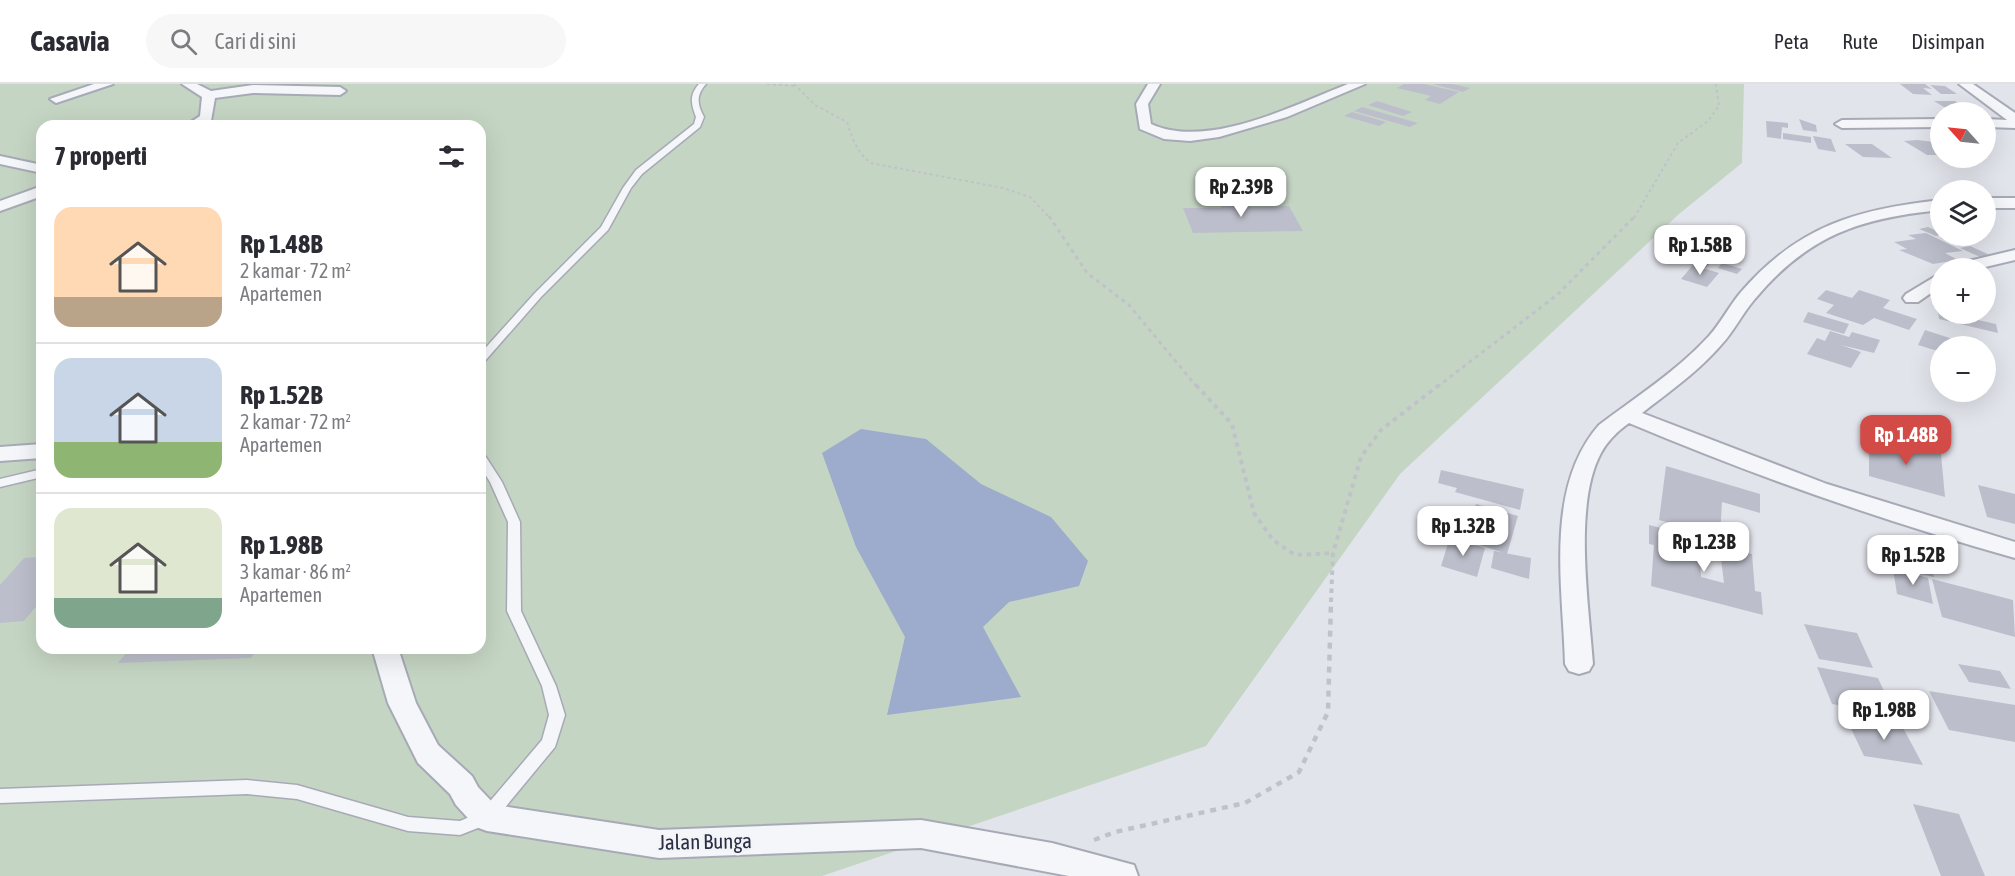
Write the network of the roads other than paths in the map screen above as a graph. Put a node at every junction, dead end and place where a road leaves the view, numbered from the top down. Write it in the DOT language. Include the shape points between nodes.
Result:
graph roads {
  1 [pos="107,84"];
  2 [pos="188,84"];
  3 [pos="703,84"];
  4 [pos="1154,84"];
  5 [pos="1359,84"];
  6 [pos="1965,84"];
  7 [pos="340,91"];
  8 [pos="209,95"];
  9 [pos="56,99"];
  10 [pos="2015,119"];
  11 [pos="202,120"];
  12 [pos="1930,123"];
  13 [pos="1996,123"];
  14 [pos="1842,124"];
  15 [pos="2015,124"];
  16 [pos="0,160"];
  17 [pos="36,168"];
  18 [pos="36,193"];
  19 [pos="1996,203"];
  20 [pos="2015,203"];
  21 [pos="0,207"];
  22 [pos="1930,207"];
  23 [pos="2015,255"];
  24 [pos="1996,260"];
  25 [pos="1930,286"];
  26 [pos="1912,298"];
  27 [pos="486,353"];
  28 [pos="1627,414"];
  29 [pos="36,451"];
  30 [pos="0,454"];
  31 [pos="486,466"];
  32 [pos="36,474"];
  33 [pos="0,483"];
  34 [pos="2015,550"];
  35 [pos="387,654"];
  36 [pos="1579,664"];
  37 [pos="0,796"];
  38 [pos="487,817"];
  39 [pos="1122,876"];
  1 -- 9 [label="street"];
  2 -- 8 [label="street"];
  3 -- 27 [label="lane" via="695,93 694,106 700,117 697,125 639,172 605,228"];
  4 -- 5 [label="street" via="1142,104 1145,126 1161,134 1187,137 1231,130"];
  6 -- 10 [label="street"];
  7 -- 8 [label="street" via="253,89"];
  8 -- 11 [label="street"];
  12 -- 14 [label="street"];
  13 -- 15 [label="street"];
  16 -- 17 [label="street"];
  18 -- 21 [label="street"];
  19 -- 20 [label="street"];
  22 -- 28 [label="street" via="1854,218 1795,248 1746,297 1711,346"];
  23 -- 24 [label="street"];
  25 -- 26 [label="street"];
  28 -- 34 [label="street" via="1846,501"];
  28 -- 36 [label="street" via="1593,446 1579,484"];
  29 -- 30 [label="street"];
  31 -- 38 [label="lane" via="514,522 514,611 549,686 557,715 549,743"];
  32 -- 33 [label="lane"];
  35 -- 38 [label="street" via="402,703 428,754"];
  37 -- 38 [label="lane" via="247,786 297,792 408,824 460,828"];
  38 -- 39 [label="street, Jalan Bunga" via="659,844 921,834 1052,857"];
}
